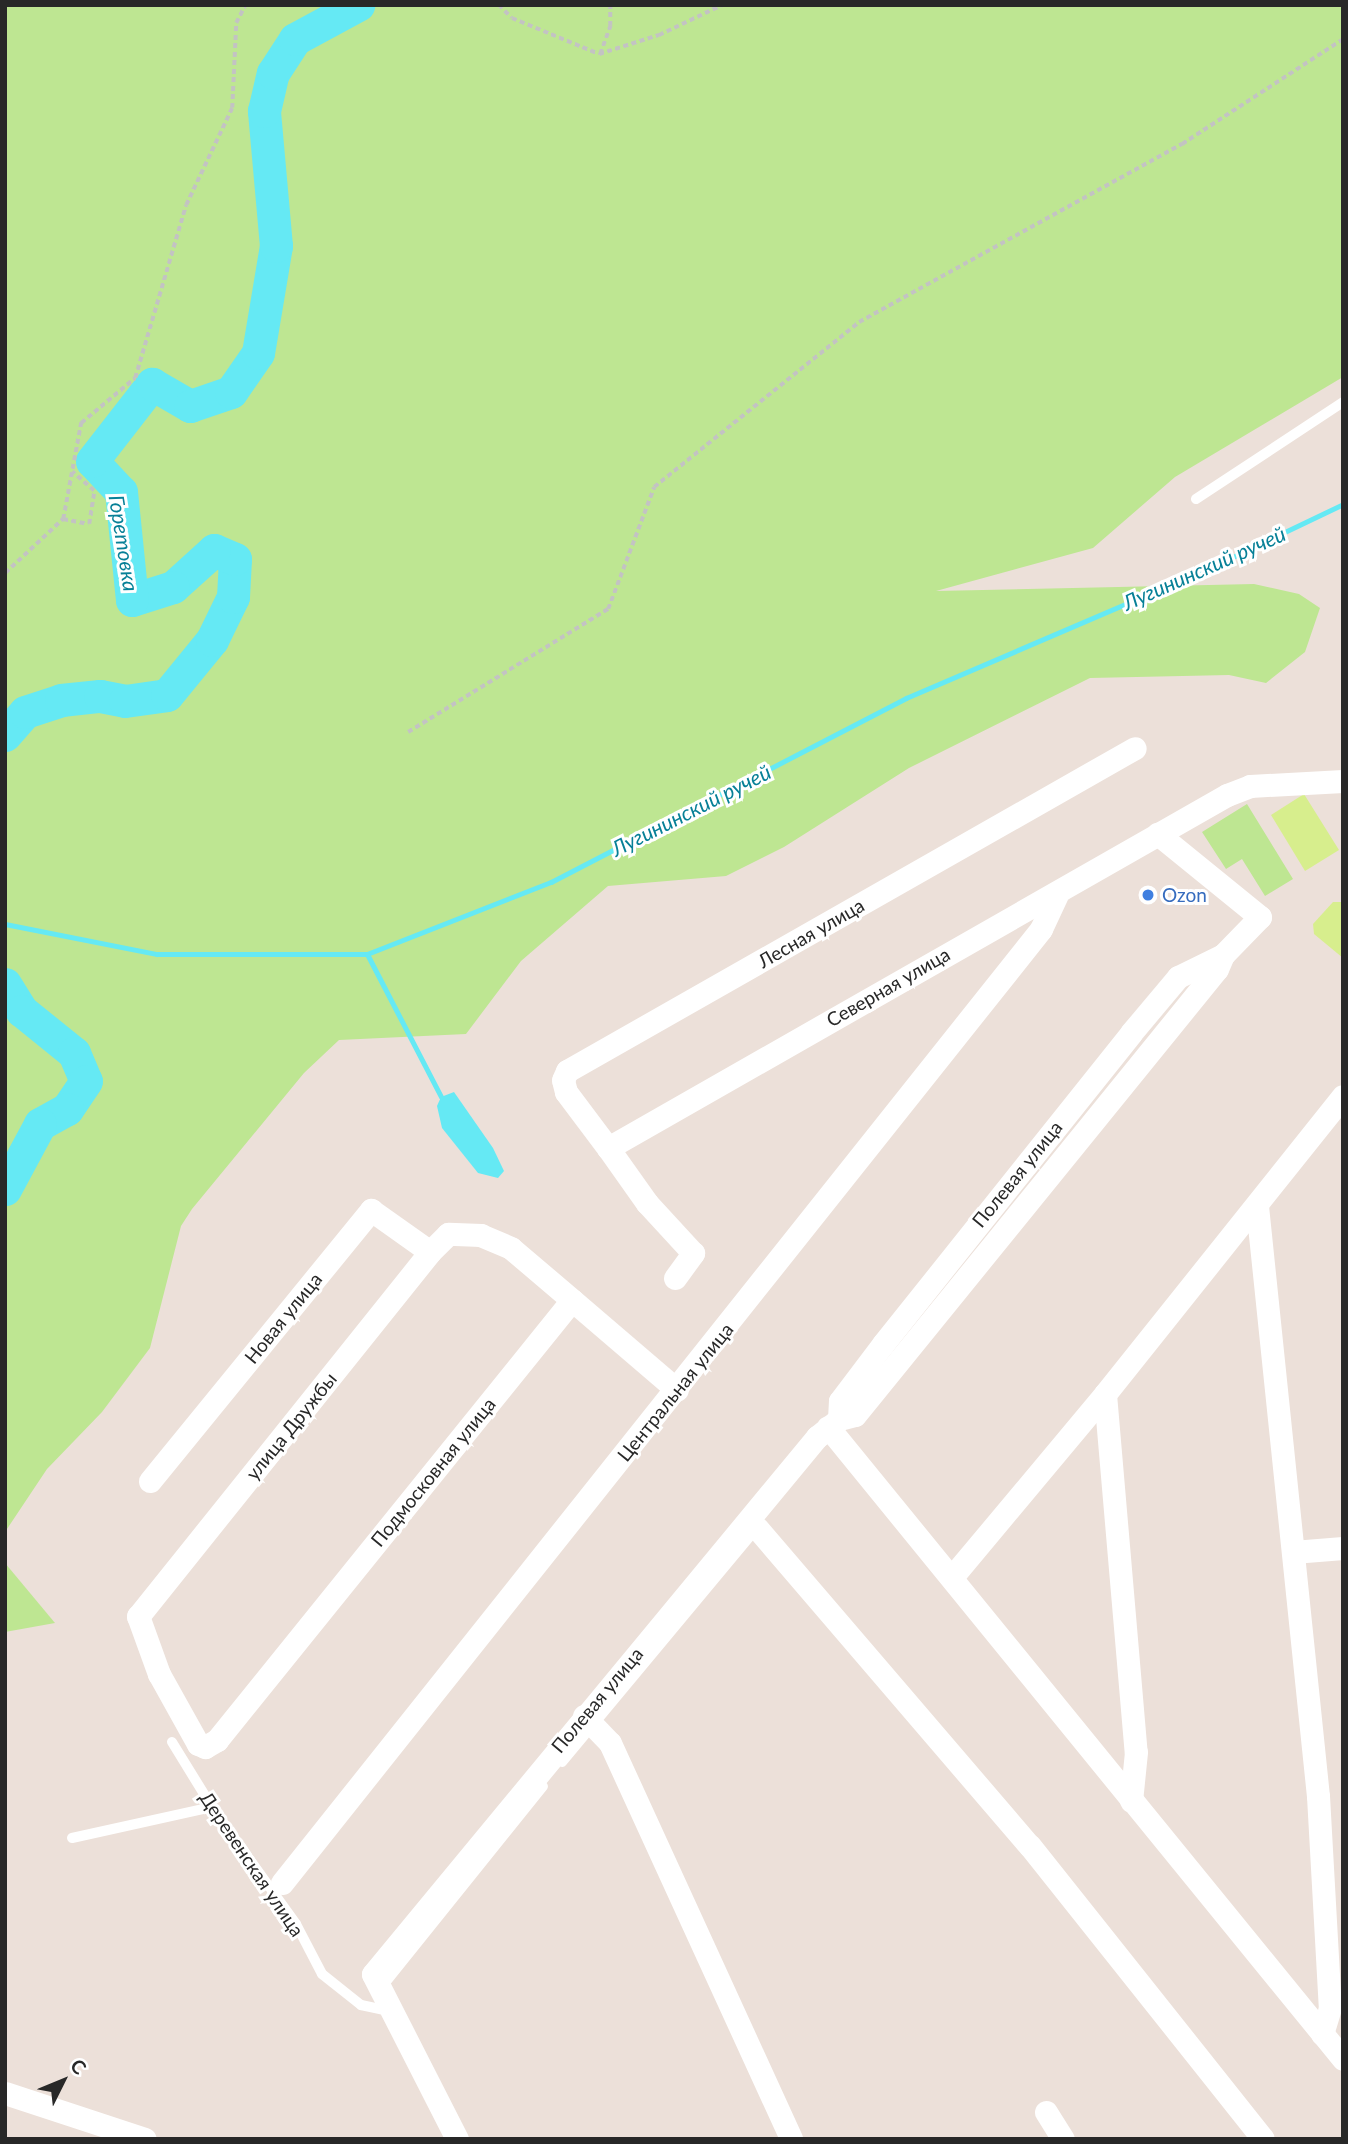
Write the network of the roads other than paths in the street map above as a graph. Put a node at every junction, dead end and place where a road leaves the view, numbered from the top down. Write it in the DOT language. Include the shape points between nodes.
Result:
graph roads {
  1 [pos="1343,402"];
  2 [pos="1196,499"];
  3 [pos="1135,748"];
  4 [pos="1333,781"];
  5 [pos="1158,834"];
  6 [pos="1058,893"];
  7 [pos="1223,955"];
  8 [pos="1343,1096"];
  9 [pos="608,1148"];
  10 [pos="1010,1183"];
  11 [pos="1030,1198"];
  12 [pos="1257,1206"];
  13 [pos="430,1252"];
  14 [pos="675,1278"];
  15 [pos="572,1300"];
  16 [pos="677,1390"];
  17 [pos="1105,1394"];
  18 [pos="833,1423"];
  19 [pos="150,1481"];
  20 [pos="757,1528"];
  21 [pos="1343,1548"];
  22 [pos="1293,1552"];
  23 [pos="952,1577"];
  24 [pos="590,1720"];
  25 [pos="172,1742"];
  26 [pos="205,1747"];
  27 [pos="1131,1801"];
  28 [pos="212,1807"];
  29 [pos="72,1838"];
  30 [pos="282,1883"];
  31 [pos="394,2012"];
  32 [pos="1322,2034"];
  33 [pos="1343,2059"];
  34 [pos="5,2093"];
  35 [pos="1046,2112"];
  36 [pos="145,2139"];
  37 [pos="457,2139"];
  38 [pos="791,2139"];
  39 [pos="1063,2139"];
  40 [pos="1263,2139"];
  1 -- 2 [label="lane"];
  3 -- 9 [label="street, Лесная улица" via="567,1072 563,1080 566,1092"];
  4 -- 5 [label="street, Северная улица" via="1250,786"];
  5 -- 6 [label="street, Северная улица"];
  5 -- 7 [label="street, Полевая улица" via="1260,917"];
  6 -- 9 [label="street, Северная улица"];
  6 -- 16 [label="street, Центральная улица" via="1041,929"];
  7 -- 10 [label="street, Полевая улица" via="1178,977"];
  7 -- 11 [label="street, Полевая улица" via="1217,969"];
  8 -- 12 [label="street"];
  9 -- 14 [label="street" via="647,1203 693,1253"];
  10 -- 11 [label="street"];
  10 -- 18 [label="street, Полевая улица" via="840,1401"];
  11 -- 18 [label="street, Полевая улица" via="855,1415"];
  12 -- 17 [label="street"];
  12 -- 22 [label="street"];
  13 -- 15 [label="street, улица Дружбы" via="447,1234 481,1235 511,1248"];
  13 -- 19 [label="street, Новая улица" via="371,1210"];
  13 -- 26 [label="street, улица Дружбы" via="138,1616 159,1674 194,1739"];
  15 -- 16 [label="street"];
  15 -- 26 [label="street, Подмосковная улица" via="217,1740"];
  16 -- 30 [label="street, Центральная улица"];
  17 -- 23 [label="street"];
  17 -- 27 [label="street" via="1136,1752"];
  18 -- 23 [label="street"];
  18 -- 24 [label="street, Полевая улица"];
  20 -- 24 [label="lane"];
  20 -- 40 [label="street" via="1030,1846"];
  21 -- 22 [label="street"];
  22 -- 32 [label="street" via="1318,1796 1329,1964 1330,2008"];
  23 -- 27 [label="street"];
  24 -- 31 [label="street, Полевая улица" via="373,1974 378,1991"];
  24 -- 38 [label="street" via="610,1743"];
  25 -- 28 [label="lane, Деревенская улица"];
  27 -- 32 [label="street"];
  28 -- 29 [label="lane"];
  28 -- 31 [label="lane, Деревенская улица" via="296,1924 322,1974 360,2005"];
  31 -- 37 [label="street"];
  32 -- 33 [label="street"];
  34 -- 36 [label="street"];
  35 -- 39 [label="street"];
}
